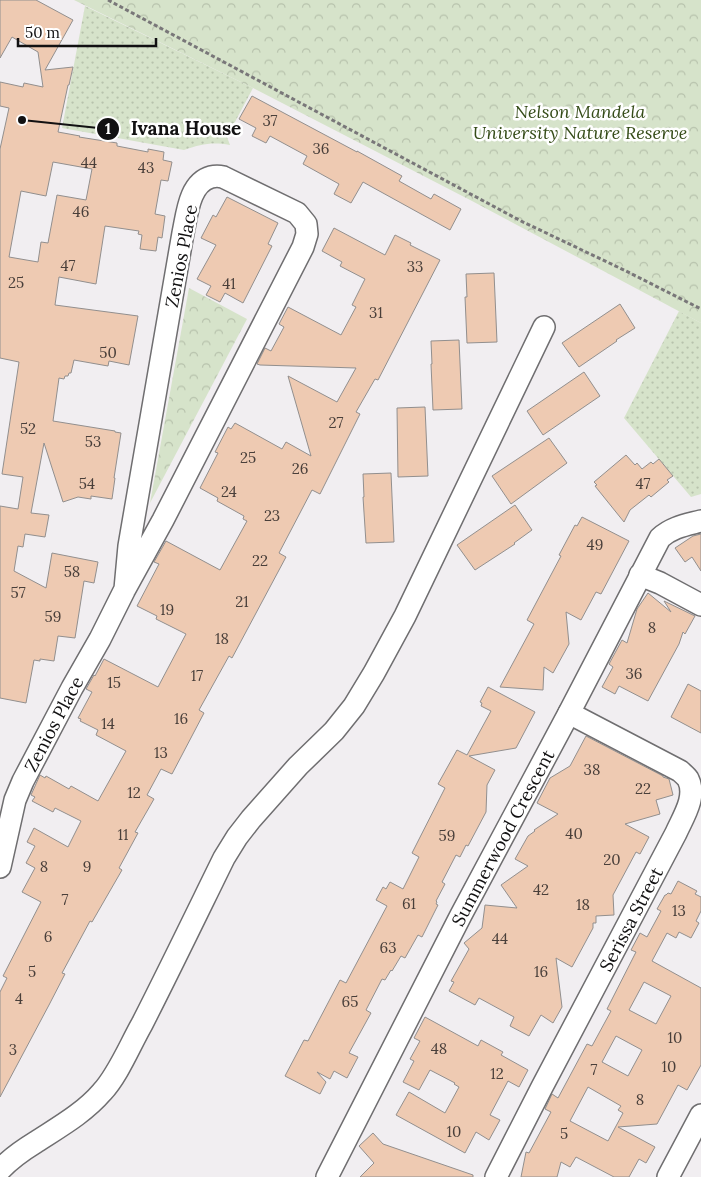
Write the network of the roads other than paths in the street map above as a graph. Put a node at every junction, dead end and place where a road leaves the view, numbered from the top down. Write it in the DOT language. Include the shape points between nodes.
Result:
graph roads {
  1 [pos="544,327"];
  2 [pos="701,520"];
  3 [pos="640,576"];
  4 [pos="125,589"];
  5 [pos="701,605"];
  6 [pos="569,713"];
  7 [pos="0,867"];
  8 [pos="701,1115"];
  9 [pos="0,1170"];
  10 [pos="327,1177"];
  11 [pos="496,1177"];
  12 [pos="668,1177"];
  1 -- 9 [label="street" via="405,616 354,706 334,731 286,778 237,837 116,1074 88,1106 23,1150"];
  2 -- 3 [label="street, Summerwood Crescent" via="666,532"];
  3 -- 5 [label="street"];
  3 -- 6 [label="street, Summerwood Crescent"];
  4 -- 4 [label="street, Zenios Place" via="298,260 307,234 306,224 298,213 223,177 212,176 202,181 190,200 129,546"];
  4 -- 7 [label="street, Zenios Place" via="23,781 15,800"];
  6 -- 10 [label="street, Summerwood Crescent"];
  6 -- 11 [label="street, Serissa Street" via="680,771 688,778 691,800"];
  8 -- 12 [label="street"];
}
